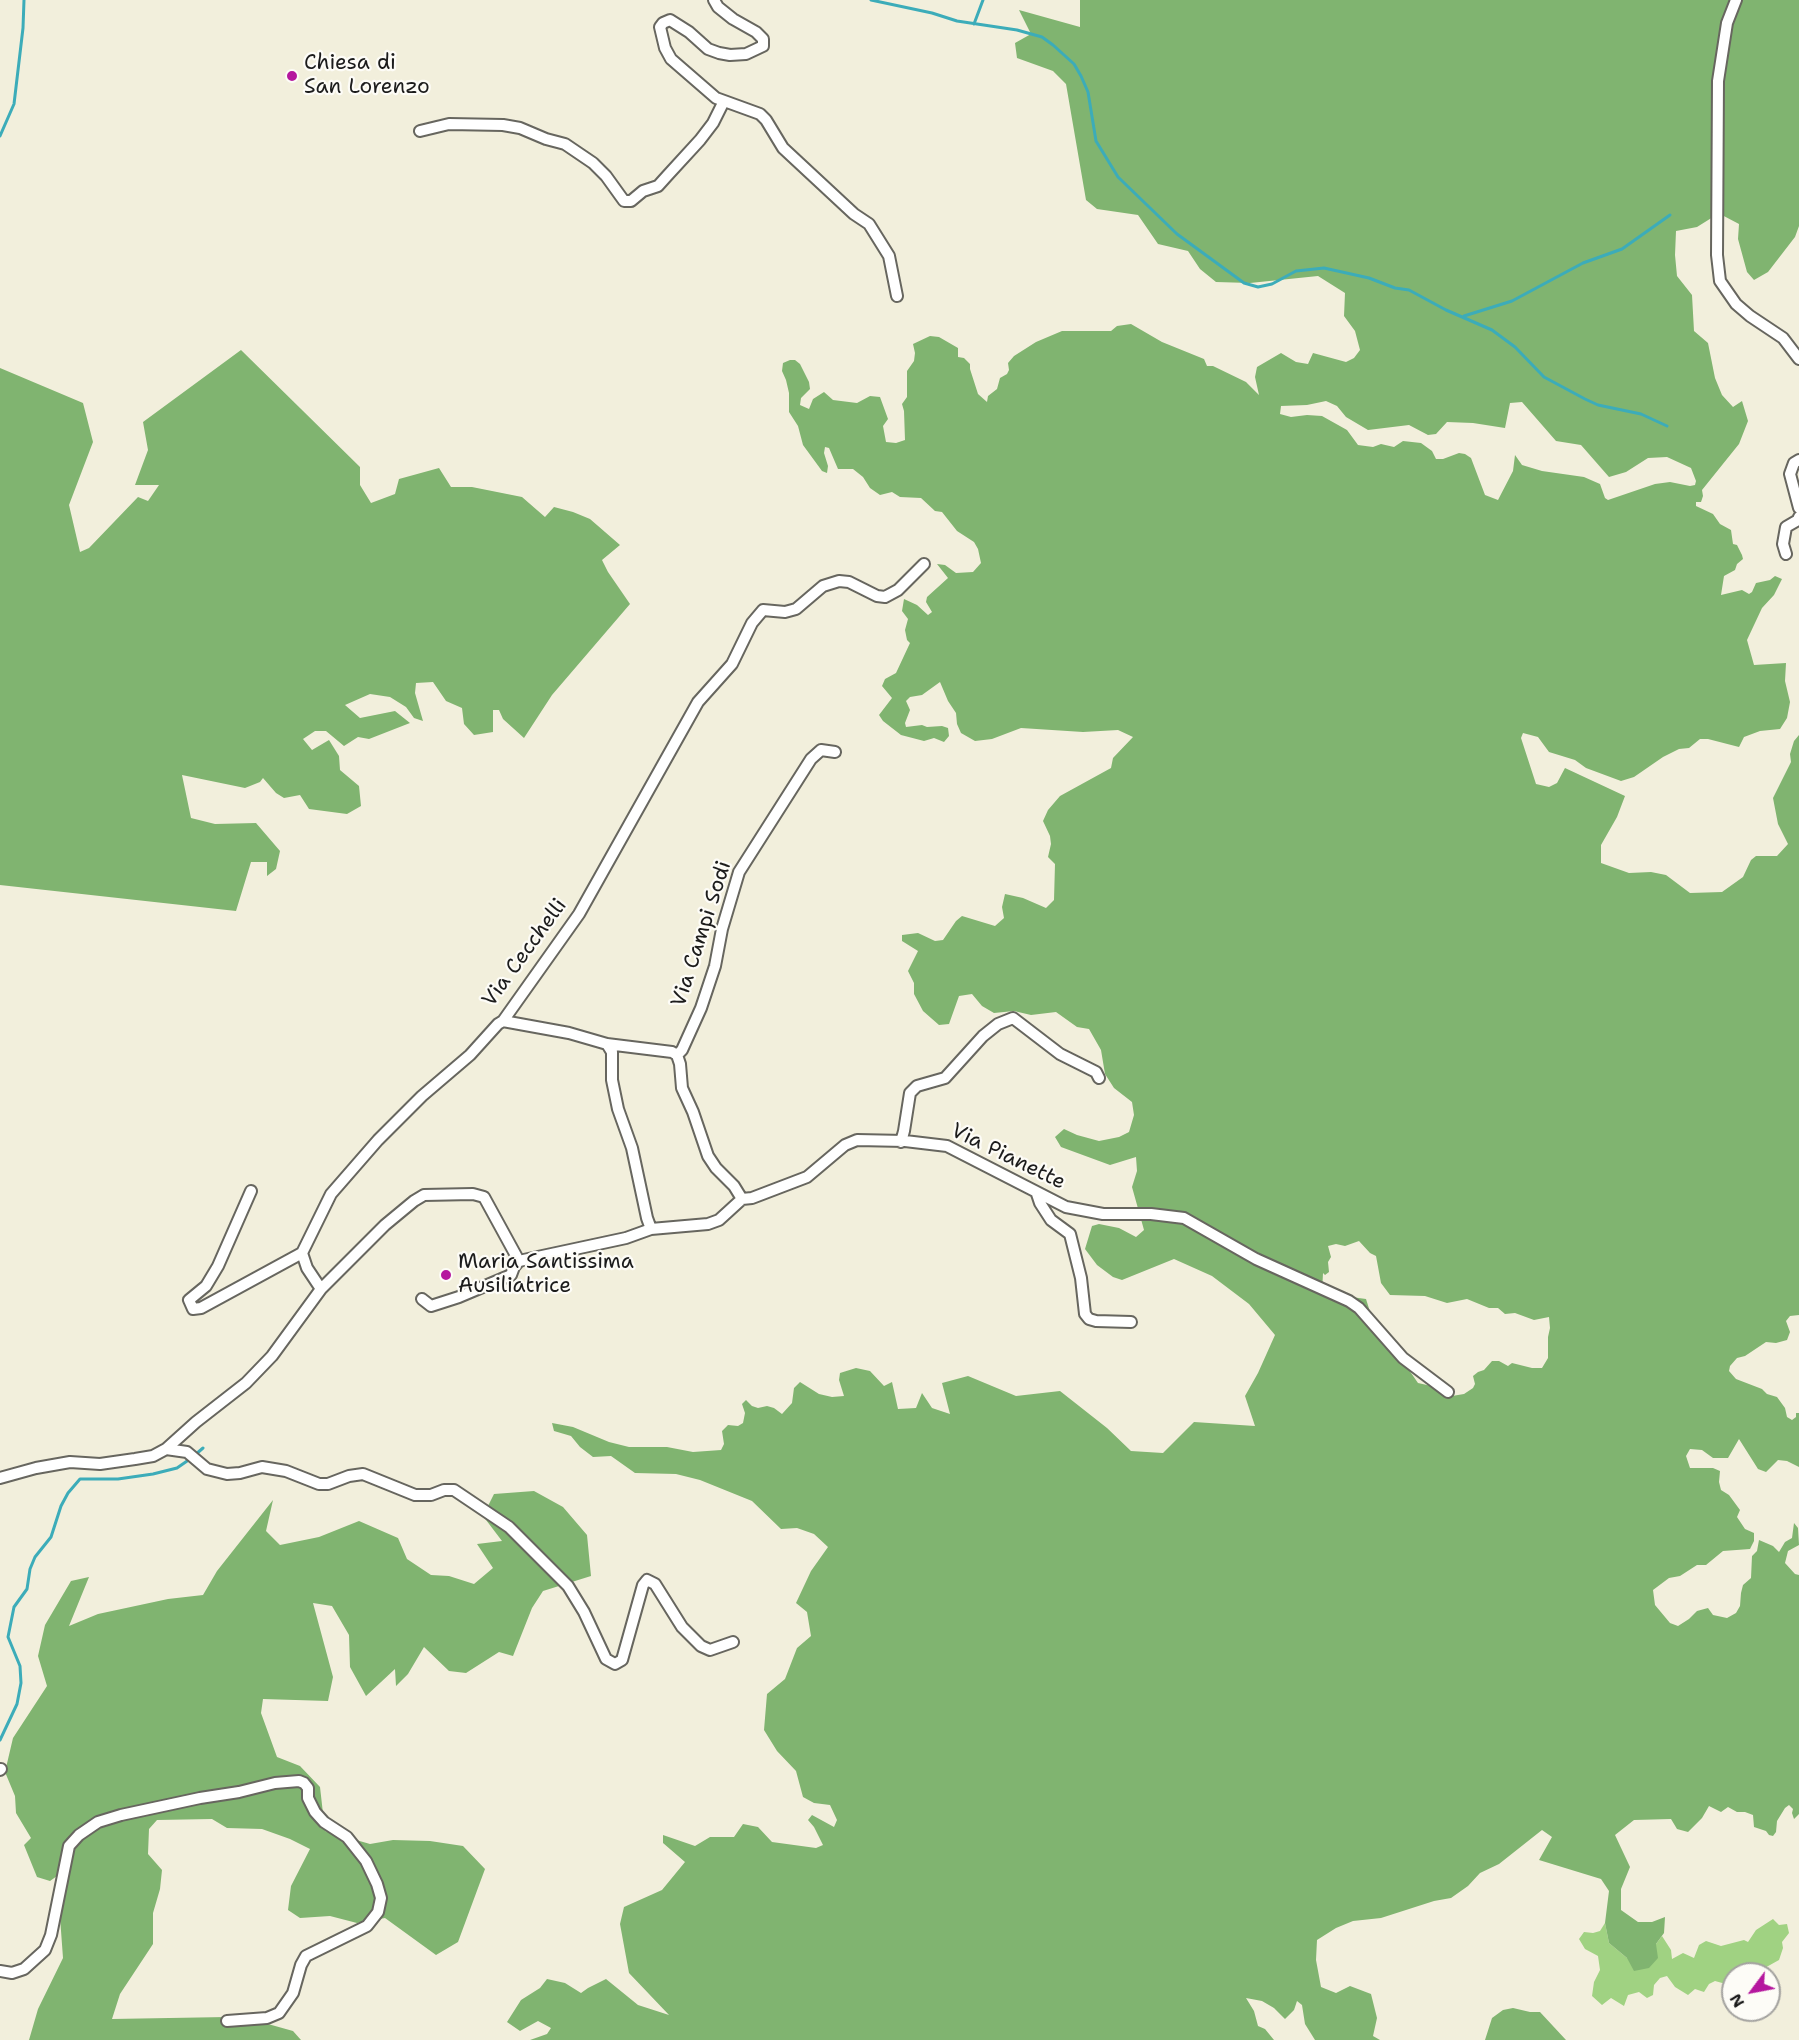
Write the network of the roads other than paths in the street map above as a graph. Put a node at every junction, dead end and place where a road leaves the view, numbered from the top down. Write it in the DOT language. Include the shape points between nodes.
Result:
graph roads {
  1 [pos="714,0"];
  2 [pos="1736,0"];
  3 [pos="724,101"];
  4 [pos="420,131"];
  5 [pos="897,296"];
  6 [pos="1799,359"];
  7 [pos="1799,460"];
  8 [pos="1799,508"];
  9 [pos="1799,517"];
  10 [pos="1786,554"];
  11 [pos="924,564"];
  12 [pos="835,752"];
  13 [pos="503,1021"];
  14 [pos="607,1044"];
  15 [pos="676,1055"];
  16 [pos="1099,1078"];
  17 [pos="901,1142"];
  18 [pos="251,1191"];
  19 [pos="1037,1194"];
  20 [pos="742,1199"];
  21 [pos="651,1229"];
  22 [pos="302,1253"];
  23 [pos="519,1261"];
  24 [pos="321,1289"];
  25 [pos="423,1299"];
  26 [pos="1131,1322"];
  27 [pos="1448,1392"];
  28 [pos="166,1449"];
  29 [pos="0,1478"];
  30 [pos="733,1642"];
  31 [pos="0,1971"];
  32 [pos="227,2021"];
  1 -- 3 [label="street" via="733,20 756,32 763,39 763,46 746,54 730,55 708,49 670,20 660,27 664,48 671,58"];
  2 -- 6 [label="street" via="1727,23 1718,81 1720,281 1736,304 1783,338"];
  3 -- 4 [label="street" via="700,140 658,186 643,191 632,201 624,201 593,163 565,144 520,128 449,124"];
  3 -- 5 [label="street" via="760,114 783,148 869,224 889,256"];
  7 -- 8 [label="street" via="1790,474"];
  9 -- 10 [label="street" via="1786,527"];
  11 -- 13 [label="street, Via Cecchelli" via="898,590 885,597 838,581 823,586 796,609 763,610 752,623 732,664 698,702 579,914"];
  12 -- 15 [label="street, Via Campi Sodi" via="821,750 811,759 739,872 701,1008"];
  13 -- 14 [label="street"];
  13 -- 22 [label="street, Via Cecchelli" via="422,1096 350,1172 331,1194"];
  14 -- 15 [label="street"];
  14 -- 21 [label="street" via="612,1052 618,1109 632,1148"];
  15 -- 20 [label="street" via="682,1088 708,1156"];
  16 -- 17 [label="street" via="1096,1072 1060,1054 1013,1018 983,1036 945,1078 916,1086 910,1093"];
  17 -- 19 [label="street, Via Pianette" via="947,1146"];
  17 -- 20 [label="street, Via Pianette" via="857,1140 807,1176"];
  18 -- 22 [label="street" via="218,1266 206,1286 189,1300 193,1309"];
  19 -- 26 [label="street" via="1051,1220 1070,1234 1085,1314 1096,1321"];
  19 -- 27 [label="street, Via Pianette" via="1091,1213 1184,1218 1256,1259 1349,1301 1398,1353"];
  20 -- 21 [label="street" via="719,1220 708,1224"];
  21 -- 23 [label="street"];
  22 -- 24 [label="street"];
  23 -- 24 [label="street" via="484,1197 424,1196 385,1225"];
  23 -- 25 [label="street" via="511,1275 459,1297 431,1306"];
  24 -- 28 [label="street" via="272,1356 246,1383"];
  28 -- 29 [label="street" via="153,1456 100,1464 70,1462"];
  28 -- 30 [label="street" via="187,1452 207,1469 227,1474 262,1467 286,1471 319,1484 363,1474 415,1496 454,1490 509,1527 568,1586 606,1659 615,1664 622,1660 647,1580 655,1584 682,1627 701,1646 710,1650"];
  31 -- 32 [label="street" via="24,1969 45,1950 69,1846 98,1822 200,1798 299,1781 308,1788 315,1812 347,1837 366,1861 381,1898 378,1912 367,1926 306,1956 293,1993 279,2013 267,2018"];
}
